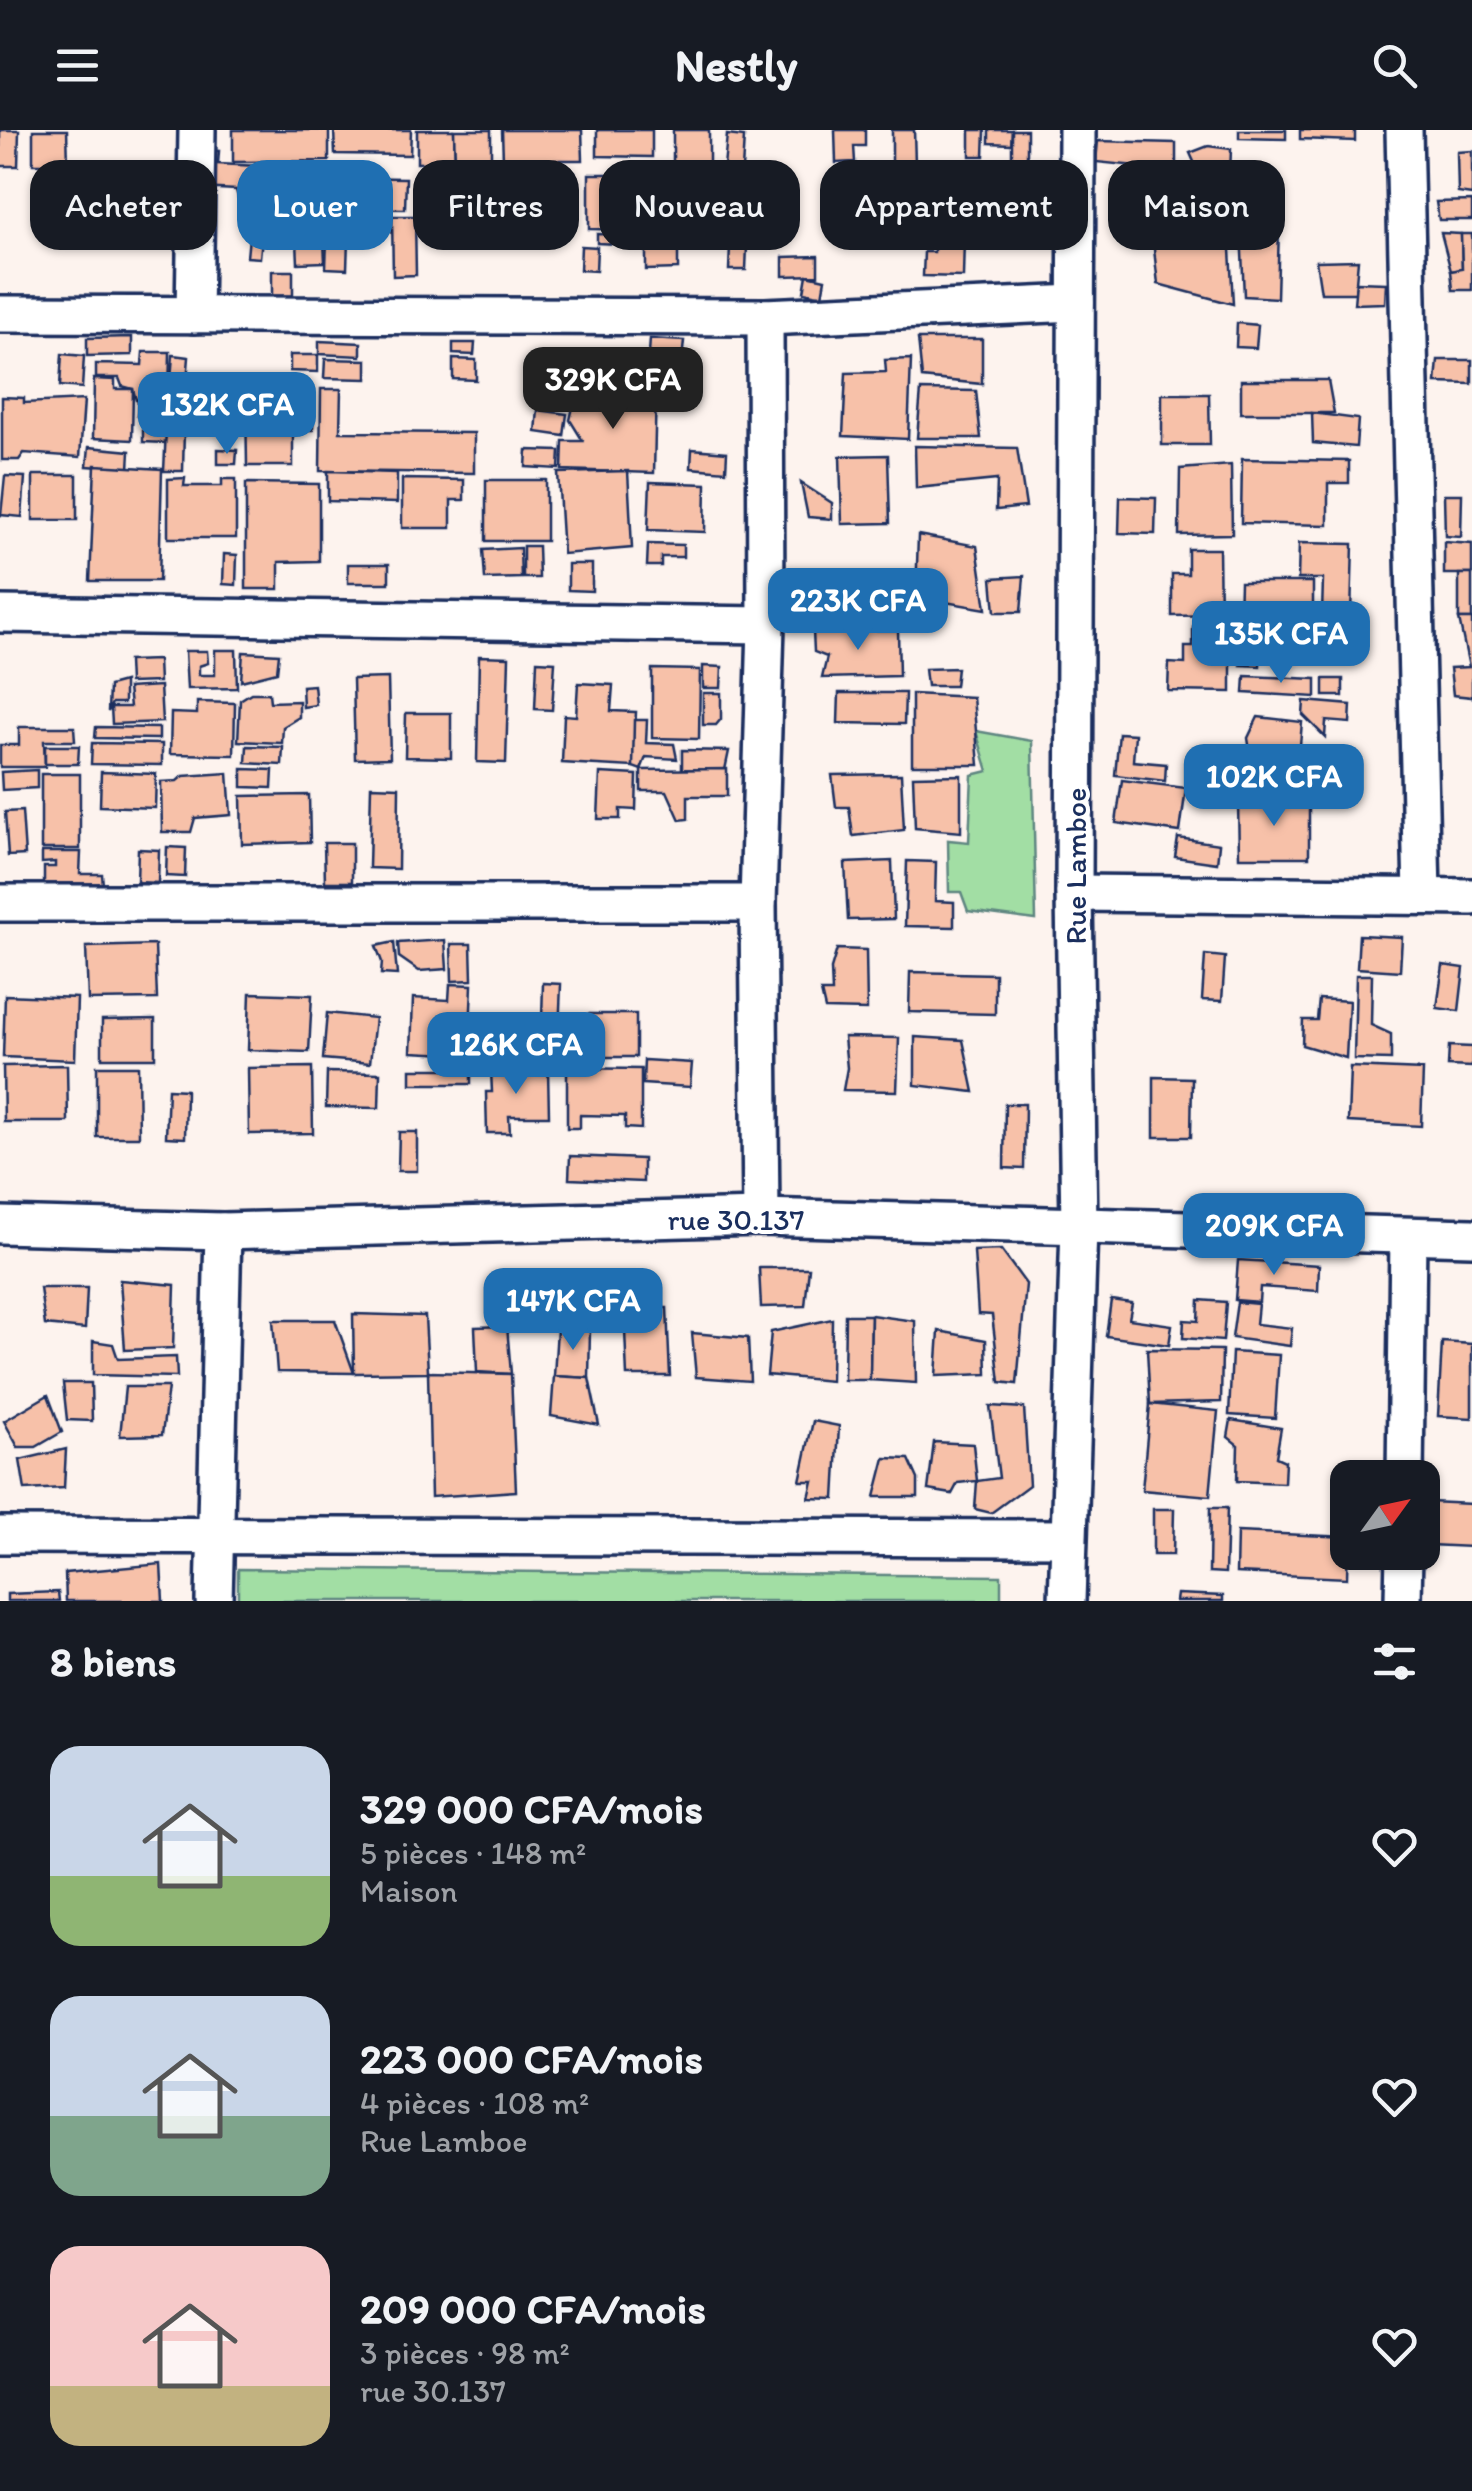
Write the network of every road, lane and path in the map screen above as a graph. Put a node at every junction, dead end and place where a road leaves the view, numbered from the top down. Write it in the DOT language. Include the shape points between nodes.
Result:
graph roads {
  1 [pos="197,130"];
  2 [pos="1076,130"];
  3 [pos="1404,130"];
  4 [pos="1076,303"];
  5 [pos="0,314"];
  6 [pos="194,315"];
  7 [pos="765,317"];
  8 [pos="0,614"];
  9 [pos="766,625"];
  10 [pos="1074,893"];
  11 [pos="1422,895"];
  12 [pos="1472,898"];
  13 [pos="0,903"];
  14 [pos="758,903"];
  15 [pos="761,1217"];
  16 [pos="0,1226"];
  17 [pos="1079,1227"];
  18 [pos="223,1232"];
  19 [pos="1408,1236"];
  20 [pos="1472,1237"];
  21 [pos="1405,1460"];
  22 [pos="214,1534"];
  23 [pos="0,1536"];
  24 [pos="1068,1538"];
  25 [pos="1404,1570"];
  26 [pos="214,1601"];
  27 [pos="1067,1601"];
  28 [pos="1404,1601"];
  1 -- 6 [label="street"];
  2 -- 4 [label="street, Rue Lamboe"];
  3 -- 11 [label="street"];
  4 -- 7 [label="street"];
  4 -- 10 [label="street, Rue Lamboe"];
  5 -- 6 [label="street"];
  6 -- 7 [label="street"];
  7 -- 9 [label="street"];
  8 -- 9 [label="street"];
  9 -- 14 [label="street"];
  10 -- 11 [label="street"];
  10 -- 17 [label="street, Rue Lamboe"];
  11 -- 12 [label="street"];
  13 -- 14 [label="street"];
  14 -- 15 [label="street"];
  15 -- 17 [label="street, rue 30.137"];
  15 -- 18 [label="street, rue 30.137"];
  16 -- 18 [label="street, rue 30.137"];
  17 -- 19 [label="street, rue 30.137"];
  17 -- 24 [label="street, Rue Lamboe"];
  18 -- 22 [label="street"];
  19 -- 20 [label="street, rue 30.137"];
  19 -- 21 [label="street"];
  22 -- 23 [label="street"];
  22 -- 24 [label="street"];
  22 -- 26 [label="street"];
  24 -- 27 [label="street, Rue Lamboe"];
  25 -- 28 [label="street"];
}
